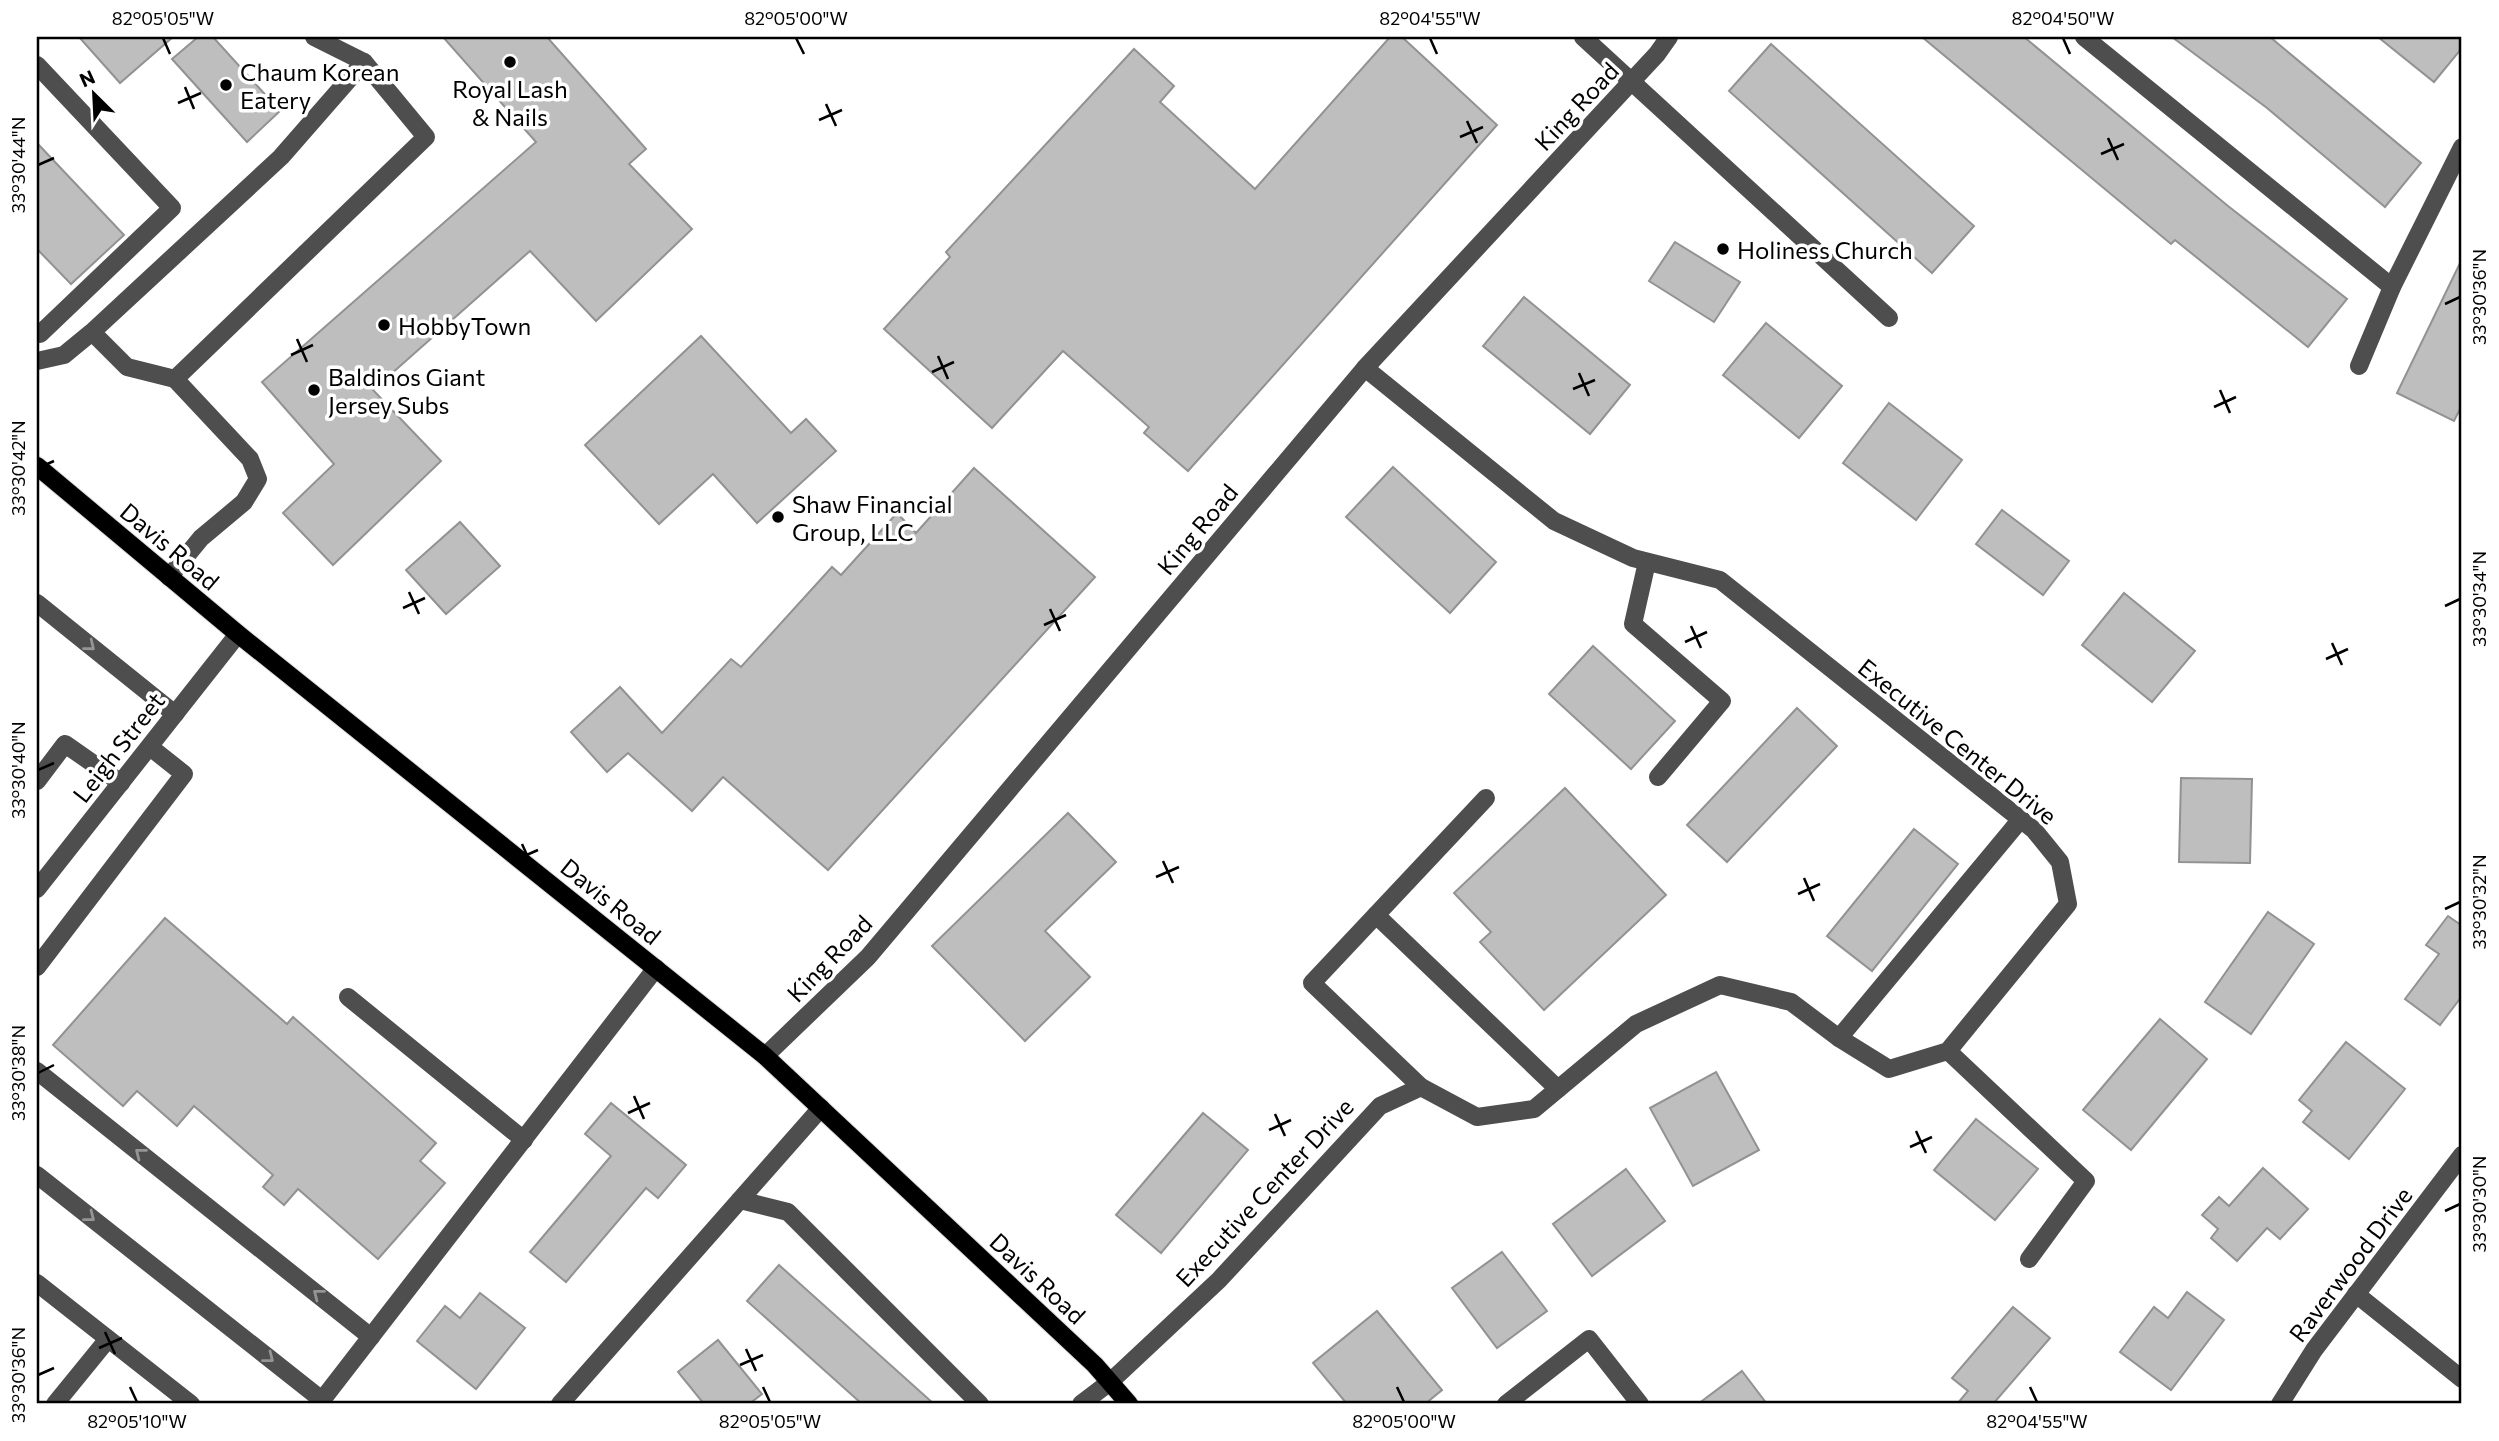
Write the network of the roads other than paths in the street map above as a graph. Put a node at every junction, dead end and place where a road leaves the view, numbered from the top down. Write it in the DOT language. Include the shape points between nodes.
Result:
graph roads {
  1 [pos="314,37"];
  2 [pos="1583,37"];
  3 [pos="1669,37"];
  4 [pos="2084,37"];
  5 [pos="365,62"];
  6 [pos="37,65"];
  7 [pos="1631,83"];
  8 [pos="2462,147"];
  9 [pos="2392,287"];
  10 [pos="1889,318"];
  11 [pos="92,332"];
  12 [pos="38,337"];
  13 [pos="37,361"];
  14 [pos="2359,366"];
  15 [pos="1365,368"];
  16 [pos="175,379"];
  17 [pos="37,466"];
  18 [pos="1647,562"];
  19 [pos="169,577"];
  20 [pos="37,603"];
  21 [pos="238,634"];
  22 [pos="175,714"];
  23 [pos="150,747"];
  24 [pos="1658,776"];
  25 [pos="37,782"];
  26 [pos="121,783"];
  27 [pos="1486,798"];
  28 [pos="2021,819"];
  29 [pos="37,890"];
  30 [pos="1376,915"];
  31 [pos="37,967"];
  32 [pos="656,968"];
  33 [pos="348,997"];
  34 [pos="1839,1038"];
  35 [pos="1948,1051"];
  36 [pos="765,1056"];
  37 [pos="37,1071"];
  38 [pos="1420,1087"];
  39 [pos="1558,1089"];
  40 [pos="821,1108"];
  41 [pos="524,1140"];
  42 [pos="2462,1155"];
  43 [pos="37,1175"];
  44 [pos="740,1200"];
  45 [pos="2029,1259"];
  46 [pos="37,1283"];
  47 [pos="2356,1294"];
  48 [pos="371,1337"];
  49 [pos="108,1339"];
  50 [pos="2462,1380"];
  51 [pos="1110,1382"];
  52 [pos="320,1402"];
  53 [pos="55,1404"];
  54 [pos="191,1404"];
  55 [pos="560,1404"];
  56 [pos="980,1404"];
  57 [pos="1080,1404"];
  58 [pos="1129,1404"];
  59 [pos="1506,1404"];
  60 [pos="1640,1404"];
  61 [pos="2280,1404"];
  1 -- 5 [label="street"];
  2 -- 7 [label="street"];
  3 -- 7 [label="street, King Road"];
  4 -- 9 [label="street"];
  5 -- 11 [label="street" via="281,157"];
  5 -- 16 [label="street" via="426,137"];
  6 -- 12 [label="street" via="172,208"];
  7 -- 10 [label="street"];
  7 -- 15 [label="street, King Road"];
  8 -- 9 [label="street"];
  9 -- 14 [label="street"];
  11 -- 13 [label="street" via="64,355"];
  11 -- 16 [label="street" via="127,367"];
  15 -- 18 [label="street, Executive Center Drive" via="1554,521"];
  15 -- 36 [label="street, King Road" via="868,957"];
  16 -- 19 [label="street" via="250,459 257,479 244,502 201,538"];
  17 -- 19 [label="main road, Davis Road"];
  18 -- 24 [label="street" via="1633,624 1722,701"];
  18 -- 28 [label="street, Executive Center Drive" via="1720,580"];
  19 -- 21 [label="main road, Davis Road"];
  20 -- 22 [label="street, one-way"];
  21 -- 22 [label="street, Leigh Street"];
  21 -- 32 [label="main road, Davis Road"];
  22 -- 23 [label="street, Leigh Street"];
  23 -- 26 [label="street, Leigh Street"];
  23 -- 31 [label="street" via="184,774"];
  25 -- 26 [label="street" via="65,744"];
  26 -- 29 [label="street, Leigh Street"];
  27 -- 30 [label="street"];
  28 -- 34 [label="street"];
  28 -- 35 [label="street, Executive Center Drive" via="2060,862 2068,904"];
  30 -- 38 [label="street" via="1312,983"];
  30 -- 39 [label="street"];
  32 -- 36 [label="main road, Davis Road"];
  32 -- 41 [label="street"];
  33 -- 41 [label="street"];
  34 -- 35 [label="street" via="1889,1069"];
  34 -- 39 [label="street" via="1791,1002 1720,985 1636,1024"];
  35 -- 45 [label="street" via="2086,1181"];
  36 -- 40 [label="main road, Davis Road"];
  48 -- 37 [label="street, one-way"];
  38 -- 39 [label="street" via="1477,1117 1534,1109"];
  38 -- 51 [label="street, Executive Center Drive" via="1380,1106 1219,1280"];
  40 -- 44 [label="street"];
  40 -- 51 [label="main road, Davis Road"];
  41 -- 48 [label="street"];
  42 -- 47 [label="street, Raverwood Drive"];
  43 -- 52 [label="street, one-way"];
  44 -- 55 [label="street"];
  44 -- 56 [label="street" via="788,1212"];
  46 -- 49 [label="street"];
  47 -- 50 [label="street"];
  47 -- 61 [label="street, Raverwood Drive"];
  48 -- 52 [label="street"];
  49 -- 53 [label="street"];
  49 -- 54 [label="street"];
  51 -- 57 [label="street, Executive Center Drive"];
  51 -- 58 [label="main road, Davis Road"];
  59 -- 60 [label="street" via="1589,1339"];
}
